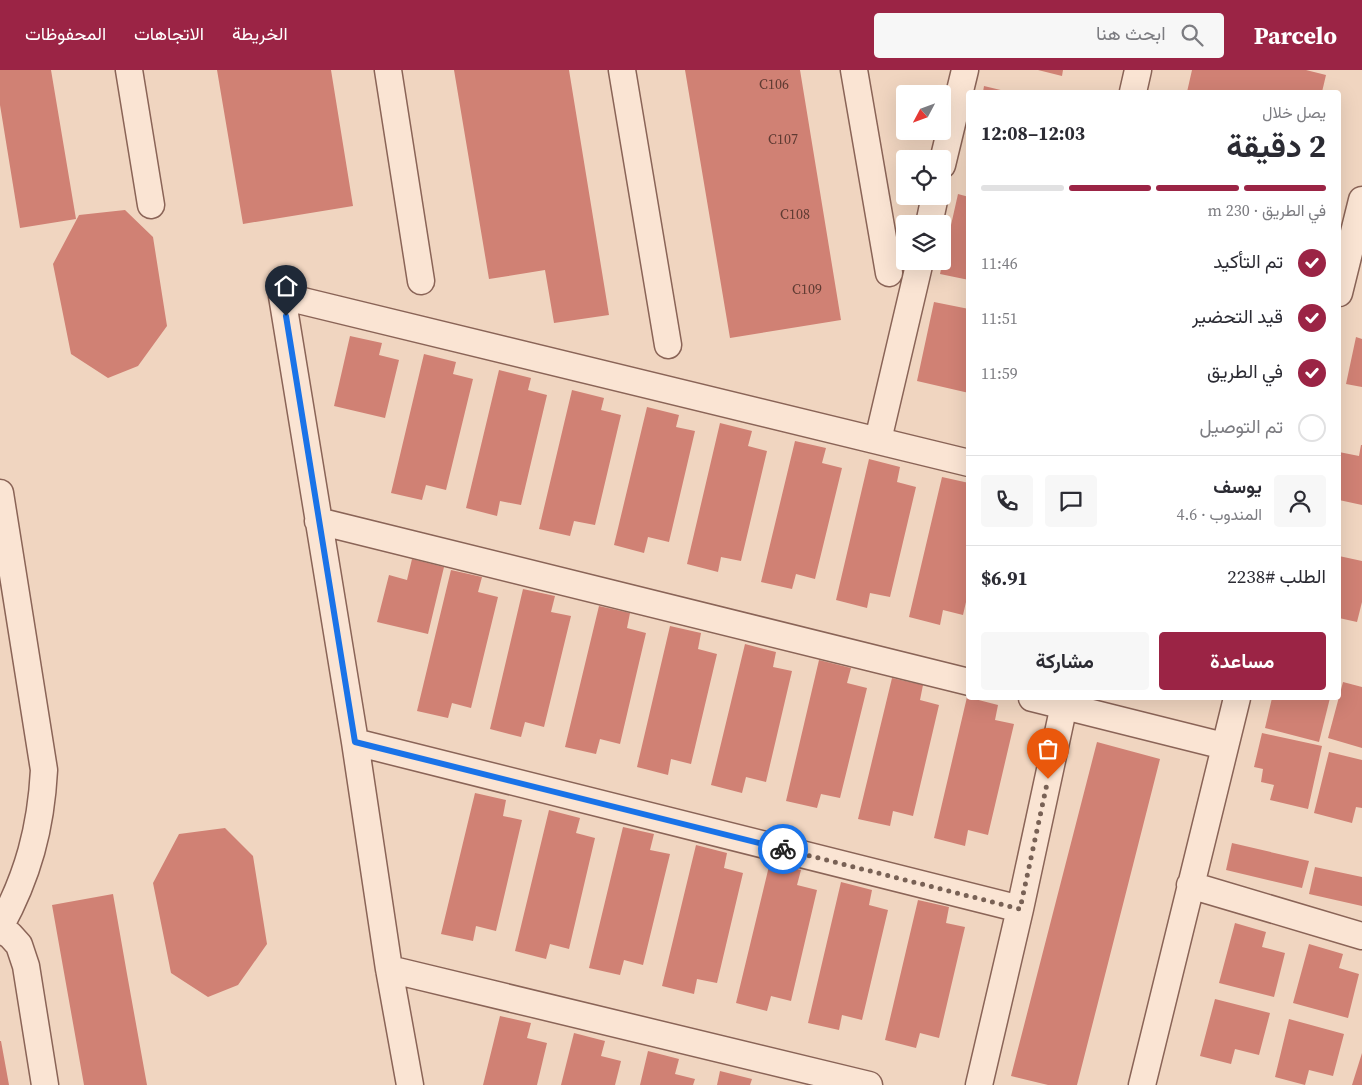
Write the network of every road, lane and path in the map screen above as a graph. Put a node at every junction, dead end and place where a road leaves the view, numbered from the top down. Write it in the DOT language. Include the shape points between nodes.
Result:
graph roads {
  1 [pos="129,70"];
  2 [pos="388,70"];
  3 [pos="622,70"];
  4 [pos="854,70"];
  5 [pos="965,70"];
  6 [pos="1138,70"];
  7 [pos="1133,90"];
  8 [pos="946,150"];
  9 [pos="1362,200"];
  10 [pos="151,205"];
  11 [pos="918,270"];
  12 [pos="889,273"];
  13 [pos="421,281"];
  14 [pos="1341,285"];
  15 [pos="668,345"];
  16 [pos="878,440"];
  17 [pos="966,462"];
  18 [pos="0,493"];
  19 [pos="318,521"];
  20 [pos="966,681"];
  21 [pos="1041,700"];
  22 [pos="1236,700"];
  23 [pos="1064,705"];
  24 [pos="355,742"];
  25 [pos="1224,746"];
  26 [pos="1190,885"];
  27 [pos="1020,909"];
  28 [pos="0,929"];
  29 [pos="1362,936"];
  30 [pos="388,969"];
  31 [pos="45,1085"];
  32 [pos="410,1085"];
  33 [pos="869,1085"];
  34 [pos="979,1085"];
  35 [pos="1142,1085"];
  1 -- 10 [label="street"];
  2 -- 13 [label="street"];
  3 -- 15 [label="street"];
  4 -- 12 [label="street"];
  5 -- 8 [label="street"];
  6 -- 7 [label="street"];
  9 -- 14 [label="street"];
  11 -- 16 [label="street"];
  16 -- 17 [label="street"];
  16 -- 19 [label="street" via="282,296"];
  18 -- 28 [label="street" via="44,770 43,798 32,853"];
  19 -- 20 [label="street"];
  19 -- 24 [label="street"];
  21 -- 23 [label="street"];
  22 -- 25 [label="street"];
  23 -- 25 [label="street"];
  23 -- 27 [label="street"];
  24 -- 27 [label="street"];
  24 -- 30 [label="street"];
  25 -- 26 [label="street"];
  26 -- 29 [label="street"];
  26 -- 35 [label="street"];
  27 -- 34 [label="street"];
  28 -- 31 [label="street" via="19,945 26,966"];
  30 -- 32 [label="street"];
  30 -- 33 [label="street"];
}
